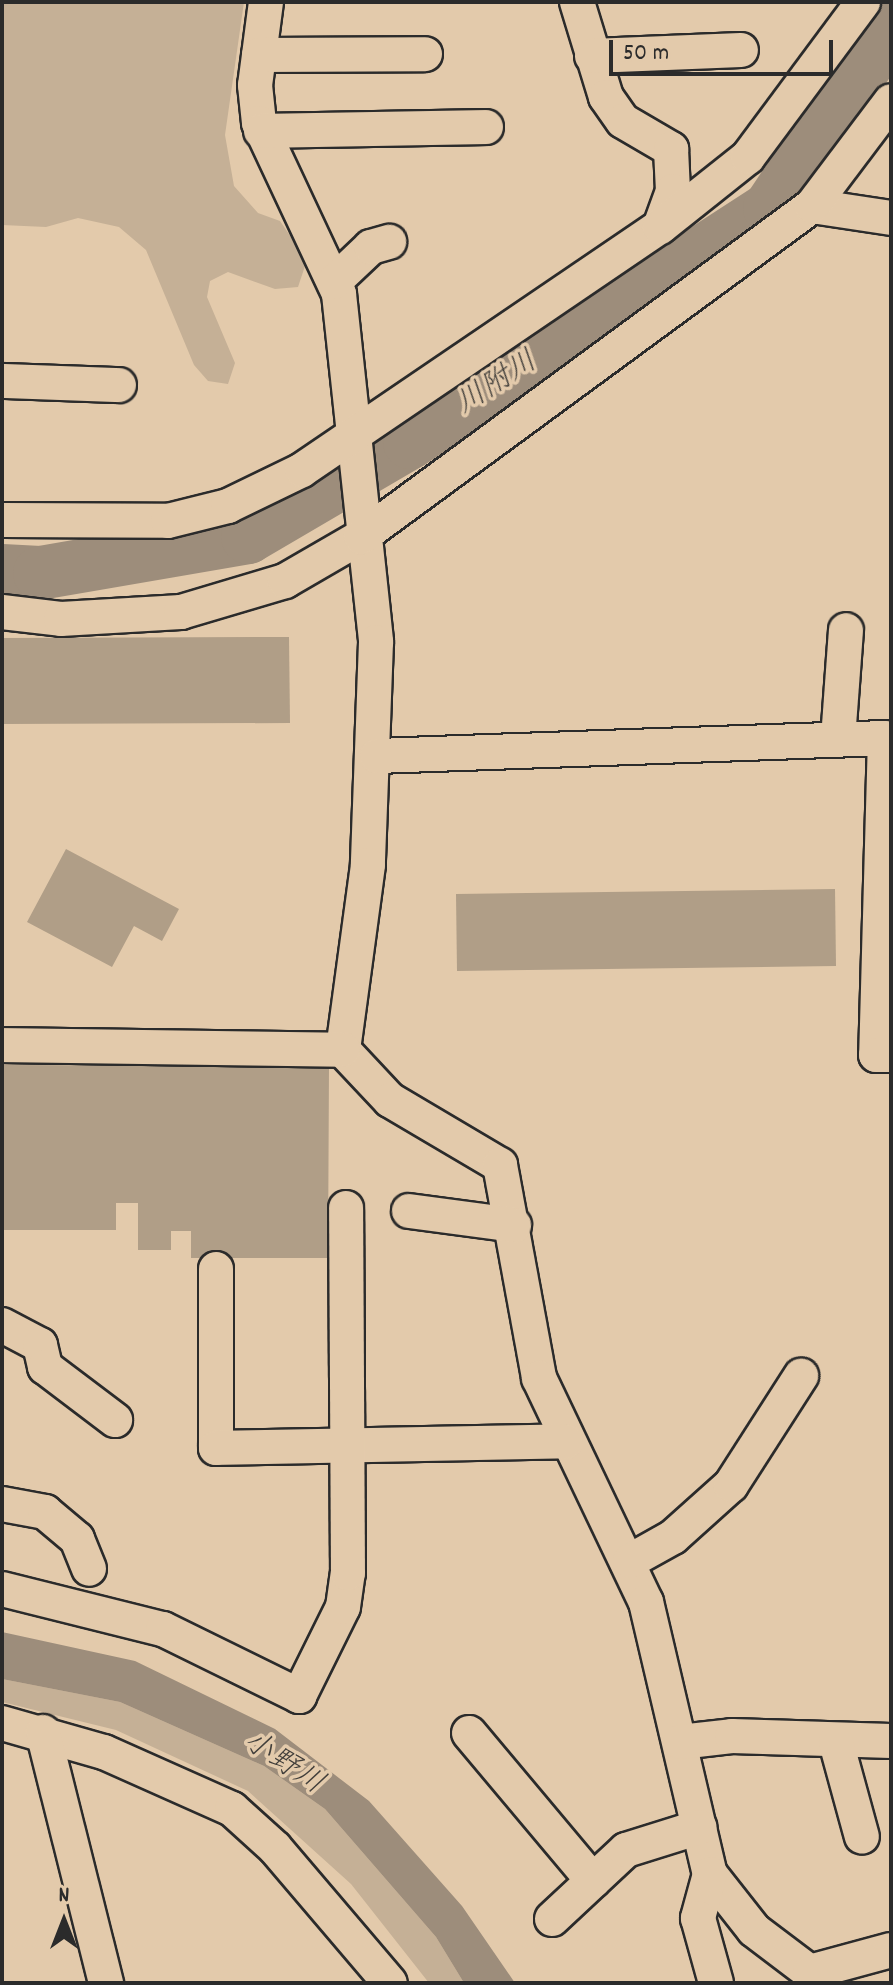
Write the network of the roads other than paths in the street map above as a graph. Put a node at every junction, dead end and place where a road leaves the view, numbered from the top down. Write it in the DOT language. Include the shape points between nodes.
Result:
graph roads {
  1 [pos="266,2"];
  2 [pos="577,2"];
  3 [pos="863,2"];
  4 [pos="741,50"];
  5 [pos="425,54"];
  6 [pos="259,55"];
  7 [pos="592,56"];
  8 [pos="891,101"];
  9 [pos="486,127"];
  10 [pos="261,131"];
  11 [pos="812,206"];
  12 [pos="891,218"];
  13 [pos="660,227"];
  14 [pos="389,242"];
  15 [pos="334,282"];
  16 [pos="2,381"];
  17 [pos="119,385"];
  18 [pos="355,446"];
  19 [pos="2,520"];
  20 [pos="361,530"];
  21 [pos="2,612"];
  22 [pos="846,630"];
  23 [pos="888,736"];
  24 [pos="838,739"];
  25 [pos="377,756"];
  26 [pos="2,1045"];
  27 [pos="343,1050"];
  28 [pos="891,1055"];
  29 [pos="346,1208"];
  30 [pos="409,1211"];
  31 [pos="514,1225"];
  32 [pos="216,1269"];
  33 [pos="2,1325"];
  34 [pos="801,1376"];
  35 [pos="115,1420"];
  36 [pos="566,1441"];
  37 [pos="348,1446"];
  38 [pos="2,1504"];
  39 [pos="630,1561"];
  40 [pos="89,1569"];
  41 [pos="2,1589"];
  42 [pos="2,1723"];
  43 [pos="43,1732"];
  44 [pos="469,1733"];
  45 [pos="891,1741"];
  46 [pos="680,1742"];
  47 [pos="836,1742"];
  48 [pos="700,1827"];
  49 [pos="862,1837"];
  50 [pos="710,1874"];
  51 [pos="593,1881"];
  52 [pos="552,1919"];
  53 [pos="891,1950"];
  54 [pos="817,1977"];
  55 [pos="100,1981"];
  56 [pos="390,1983"];
  57 [pos="716,1983"];
  1 -- 6 [label="street"];
  2 -- 7 [label="street"];
  3 -- 13 [label="street" via="759,146"];
  4 -- 7 [label="street"];
  5 -- 6 [label="street"];
  6 -- 10 [label="street"];
  7 -- 13 [label="street" via="623,121 671,149 673,191"];
  8 -- 11 [label="street"];
  9 -- 10 [label="street"];
  10 -- 15 [label="street"];
  11 -- 12 [label="street"];
  11 -- 20 [label="street"];
  13 -- 18 [label="street"];
  14 -- 15 [label="street" via="371,247"];
  15 -- 18 [label="street" via="347,335"];
  16 -- 17 [label="street"];
  18 -- 19 [label="street" via="228,506 168,521"];
  18 -- 20 [label="street"];
  20 -- 21 [label="street" via="285,581 181,612 61,619"];
  20 -- 25 [label="street" via="376,642"];
  22 -- 24 [label="street"];
  23 -- 24 [label="street"];
  23 -- 28 [label="street" via="876,1055"];
  24 -- 25 [label="street"];
  25 -- 27 [label="street"];
  26 -- 27 [label="street"];
  27 -- 31 [label="street" via="390,1100 500,1165"];
  29 -- 37 [label="street"];
  30 -- 31 [label="street"];
  31 -- 36 [label="street" via="525,1328"];
  32 -- 37 [label="street" via="216,1448"];
  33 -- 35 [label="street" via="40,1345 45,1367"];
  34 -- 39 [label="street" via="731,1485 673,1537"];
  36 -- 37 [label="street"];
  36 -- 39 [label="street"];
  37 -- 41 [label="street" via="343,1607 299,1696 163,1629"];
  38 -- 40 [label="street" via="45,1512 77,1539"];
  39 -- 46 [label="street" via="663,1657"];
  42 -- 43 [label="street"];
  43 -- 55 [label="street"];
  43 -- 56 [label="street" via="232,1809 275,1848"];
  44 -- 51 [label="street"];
  45 -- 47 [label="street"];
  46 -- 47 [label="street" via="732,1736"];
  46 -- 48 [label="street"];
  47 -- 49 [label="street"];
  48 -- 50 [label="street"];
  48 -- 51 [label="street" via="626,1850"];
  50 -- 54 [label="street" via="754,1930"];
  50 -- 57 [label="street" via="698,1918"];
  51 -- 52 [label="street"];
  53 -- 54 [label="street"];
}
